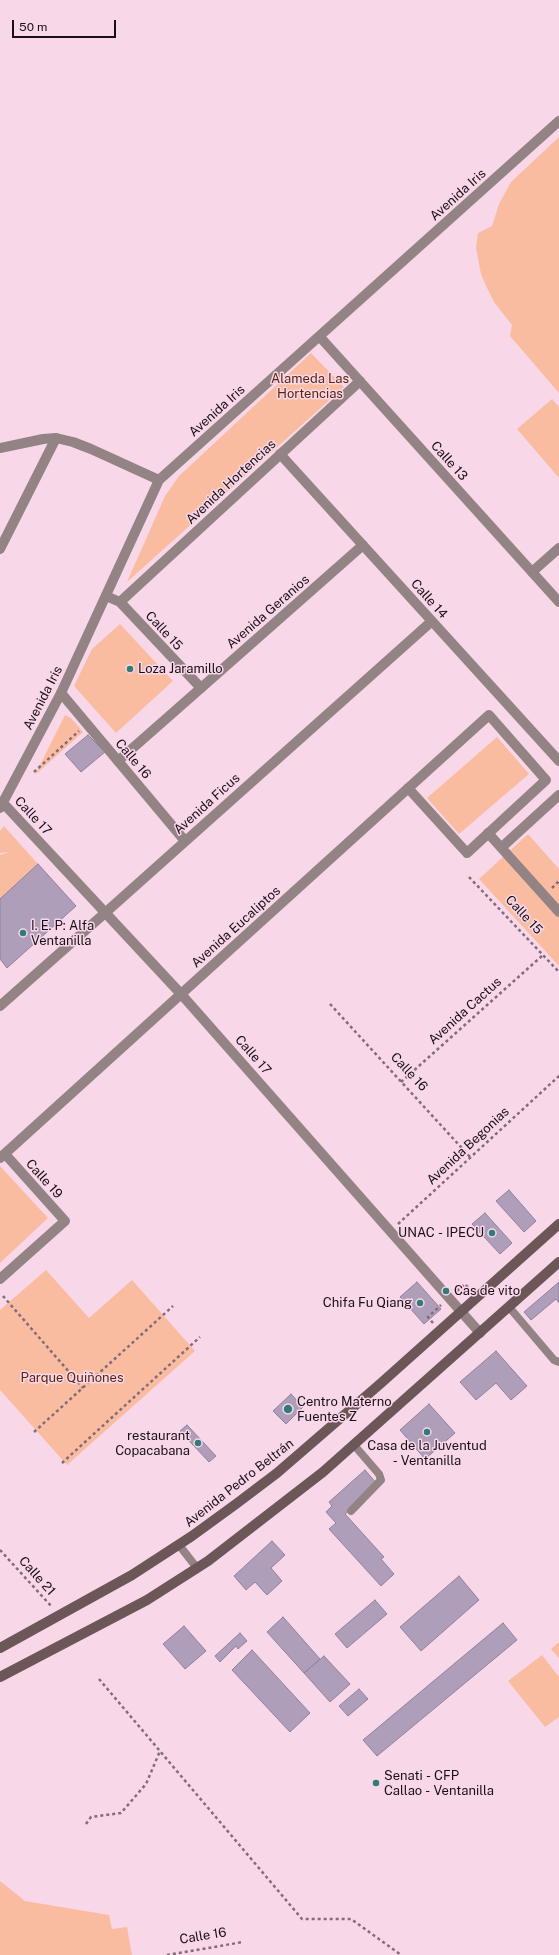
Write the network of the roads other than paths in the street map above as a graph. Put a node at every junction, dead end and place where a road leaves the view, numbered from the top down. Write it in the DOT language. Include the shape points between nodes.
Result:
graph roads {
  1 [pos="559,122"];
  2 [pos="320,337"];
  3 [pos="360,381"];
  4 [pos="56,438"];
  5 [pos="0,448"];
  6 [pos="280,454"];
  7 [pos="159,480"];
  8 [pos="363,546"];
  9 [pos="559,548"];
  10 [pos="0,549"];
  11 [pos="532,572"];
  12 [pos="106,596"];
  13 [pos="120,602"];
  14 [pos="559,602"];
  15 [pos="432,621"];
  16 [pos="201,688"];
  17 [pos="61,693"];
  18 [pos="118,761"];
  19 [pos="559,761"];
  20 [pos="408,788"];
  21 [pos="559,795"];
  22 [pos="1,803"];
  23 [pos="488,833"];
  24 [pos="185,841"];
  25 [pos="502,847"];
  26 [pos="559,912"];
  27 [pos="105,913"];
  28 [pos="181,994"];
  29 [pos="0,1006"];
  30 [pos="2,1156"];
  31 [pos="559,1224"];
  32 [pos="559,1262"];
  33 [pos="0,1279"];
  34 [pos="509,1307"];
  35 [pos="462,1312"];
  36 [pos="480,1333"];
  37 [pos="559,1362"];
  38 [pos="354,1445"];
  39 [pos="351,1511"];
  40 [pos="179,1545"];
  41 [pos="197,1568"];
  42 [pos="0,1648"];
  43 [pos="0,1677"];
  1 -- 2 [label="street, Avenida Iris"];
  2 -- 3 [label="street, Calle 13"];
  2 -- 7 [label="street, Avenida Iris"];
  3 -- 6 [label="street, Avenida Hortencias"];
  3 -- 11 [label="street, Calle 13"];
  4 -- 5 [label="street"];
  4 -- 7 [label="street" via="91,449"];
  4 -- 10 [label="street"];
  6 -- 8 [label="street, Calle 14"];
  6 -- 13 [label="street, Avenida Hortencias"];
  7 -- 12 [label="street, Avenida Iris"];
  8 -- 15 [label="street, Calle 14"];
  8 -- 16 [label="street, Avenida Geranios"];
  9 -- 11 [label="street"];
  11 -- 14 [label="street, Calle 13"];
  12 -- 13 [label="street, Calle 15"];
  12 -- 17 [label="street, Avenida Iris"];
  13 -- 16 [label="street, Calle 15"];
  15 -- 19 [label="street, Calle 14"];
  15 -- 24 [label="street, Avenida Ficus"];
  16 -- 18 [label="street, Avenida Geranios"];
  17 -- 18 [label="street, Calle 16"];
  17 -- 22 [label="street, Avenida Iris"];
  18 -- 24 [label="street, Calle 16"];
  20 -- 23 [label="street" via="467,853"];
  20 -- 23 [label="street, Avenida Eucaliptos" via="489,715 546,780"];
  20 -- 28 [label="street, Avenida Eucaliptos"];
  21 -- 25 [label="street"];
  22 -- 27 [label="street, Calle 17"];
  23 -- 25 [label="street"];
  24 -- 27 [label="street, Avenida Ficus"];
  25 -- 26 [label="street"];
  27 -- 28 [label="street, Calle 17"];
  27 -- 29 [label="street, Avenida Ficus"];
  28 -- 30 [label="street, Avenida Eucaliptos"];
  28 -- 35 [label="street, Calle 17"];
  30 -- 33 [label="street, Calle 19" via="65,1220"];
  31 -- 35 [label="main road, Avenida Pedro Beltrán"];
  32 -- 34 [label="main road"];
  34 -- 36 [label="main road"];
  34 -- 37 [label="lane" via="554,1360"];
  35 -- 36 [label="street, Calle 17"];
  35 -- 40 [label="main road, Avenida Pedro Beltrán" via="277,1473"];
  36 -- 38 [label="main road"];
  38 -- 39 [label="lane" via="379,1474 381,1480"];
  38 -- 41 [label="main road" via="288,1501"];
  40 -- 41 [label="lane"];
  40 -- 42 [label="main road, Avenida Pedro Beltrán" via="132,1575"];
  41 -- 43 [label="main road" via="147,1600"];
}
